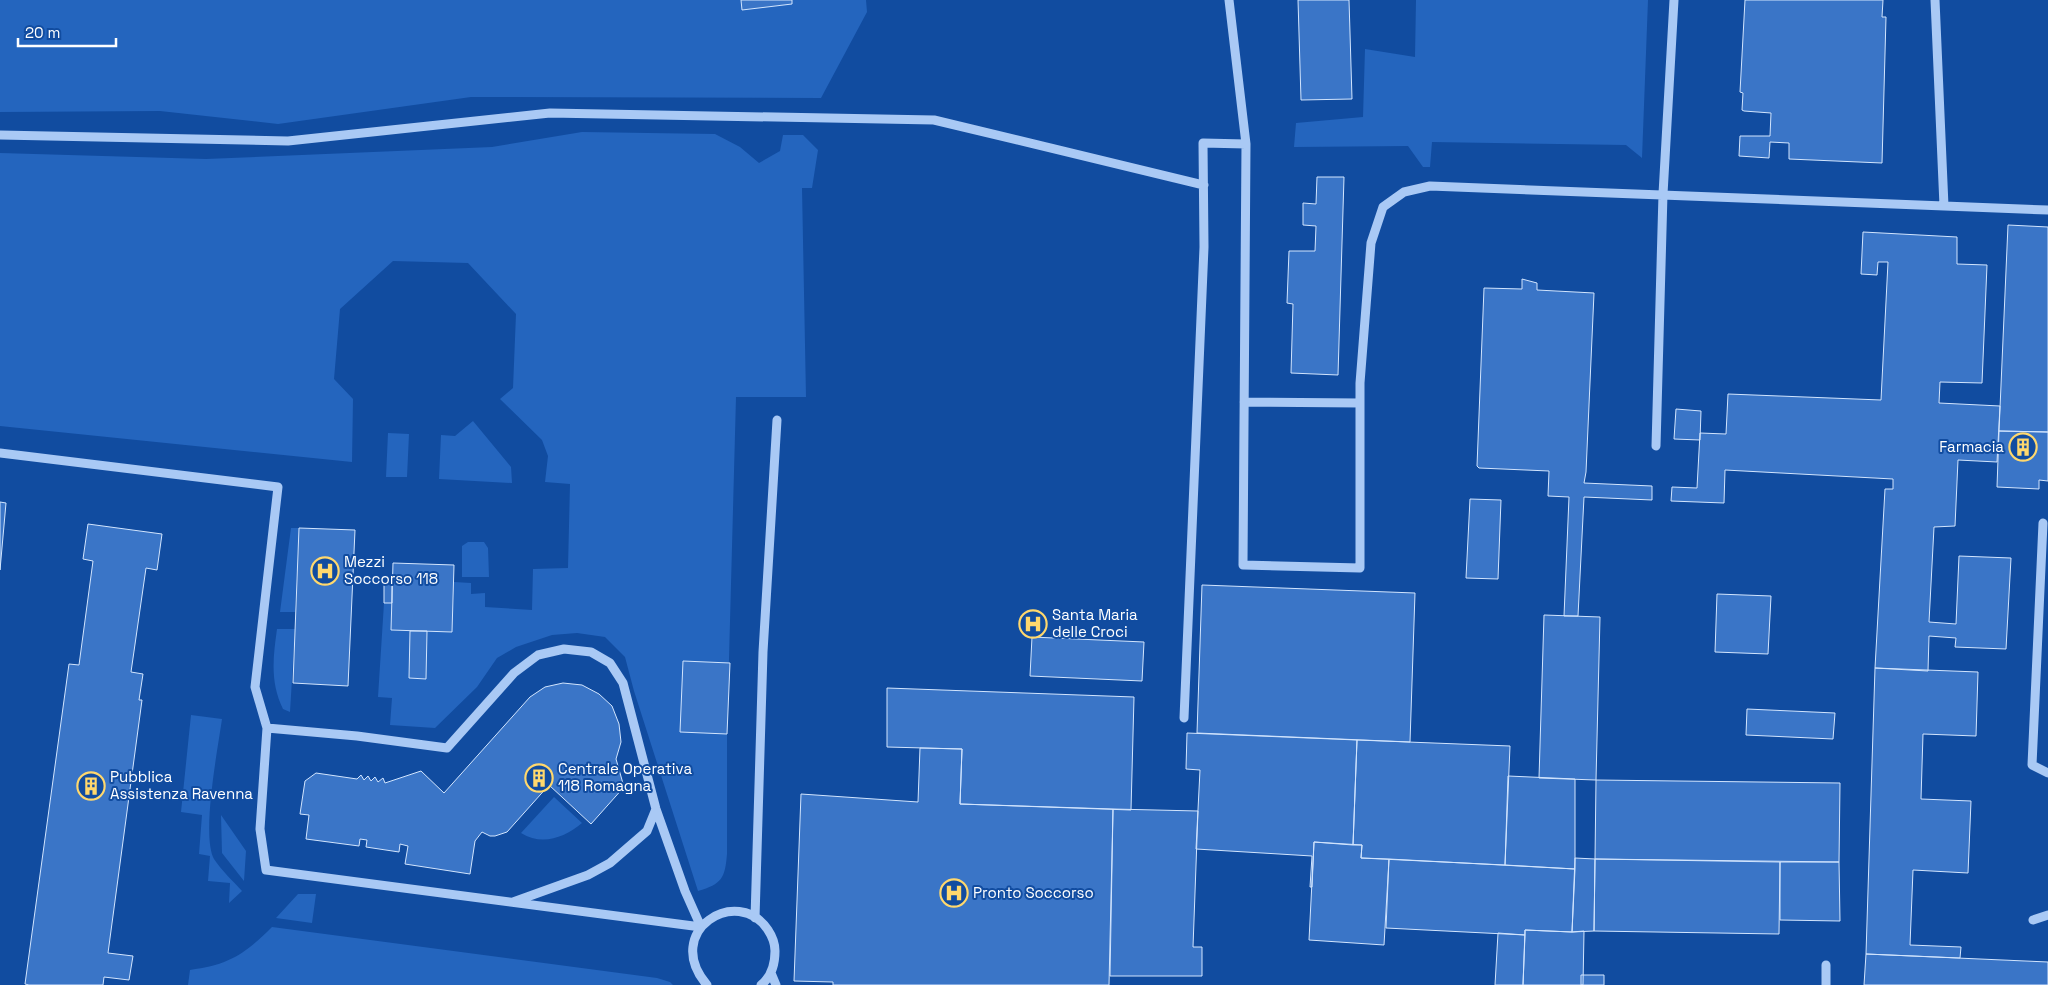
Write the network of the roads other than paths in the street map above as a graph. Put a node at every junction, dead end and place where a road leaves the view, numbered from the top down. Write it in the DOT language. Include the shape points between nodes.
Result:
graph roads {
  1 [pos="1229,0"];
  2 [pos="1674,0"];
  3 [pos="1935,0"];
  4 [pos="0,135"];
  5 [pos="1246,144"];
  6 [pos="1204,185"];
  7 [pos="1663,194"];
  8 [pos="1944,206"];
  9 [pos="2048,210"];
  10 [pos="1244,402"];
  11 [pos="1360,403"];
  12 [pos="777,420"];
  13 [pos="1656,446"];
  14 [pos="0,453"];
  15 [pos="2042,523"];
  16 [pos="1184,718"];
  17 [pos="266,728"];
  18 [pos="2048,773"];
  19 [pos="656,809"];
  20 [pos="511,903"];
  21 [pos="2048,915"];
  22 [pos="755,918"];
  23 [pos="2033,920"];
  24 [pos="701,927"];
  25 [pos="1826,965"];
  26 [pos="771,973"];
  27 [pos="707,985"];
  28 [pos="760,985"];
  29 [pos="776,985"];
  30 [pos="1826,985"];
  1 -- 5 [label="street"];
  2 -- 7 [label="street"];
  3 -- 8 [label="street"];
  4 -- 6 [label="street" via="288,140 550,113 934,120"];
  5 -- 6 [label="street" via="1203,144"];
  5 -- 10 [label="street"];
  6 -- 16 [label="street" via="1204,256"];
  7 -- 8 [label="street"];
  7 -- 11 [label="street" via="1430,186 1404,192 1384,207 1371,243"];
  7 -- 13 [label="street"];
  8 -- 9 [label="street"];
  10 -- 11 [label="street"];
  10 -- 11 [label="street" via="1243,565 1360,568"];
  12 -- 22 [label="street" via="763,652"];
  14 -- 17 [label="street" via="278,487 255,687"];
  15 -- 18 [label="street" via="2032,764"];
  17 -- 19 [label="street" via="448,748 514,673 538,655 564,649 590,652 610,663 624,683"];
  17 -- 20 [label="street" via="260,829 266,870"];
  19 -- 20 [label="street" via="647,831 610,863 588,875"];
  19 -- 24 [label="street"];
  20 -- 24 [label="street"];
  21 -- 23 [label="street"];
  22 -- 24 [label="street" via="732,911 720,913"];
  22 -- 26 [label="street" via="772,936 775,948"];
  24 -- 27 [label="street" via="695,938 692,958 699,976"];
  25 -- 30 [label="street"];
  26 -- 28 [label="street"];
  26 -- 29 [label="street"];
}
